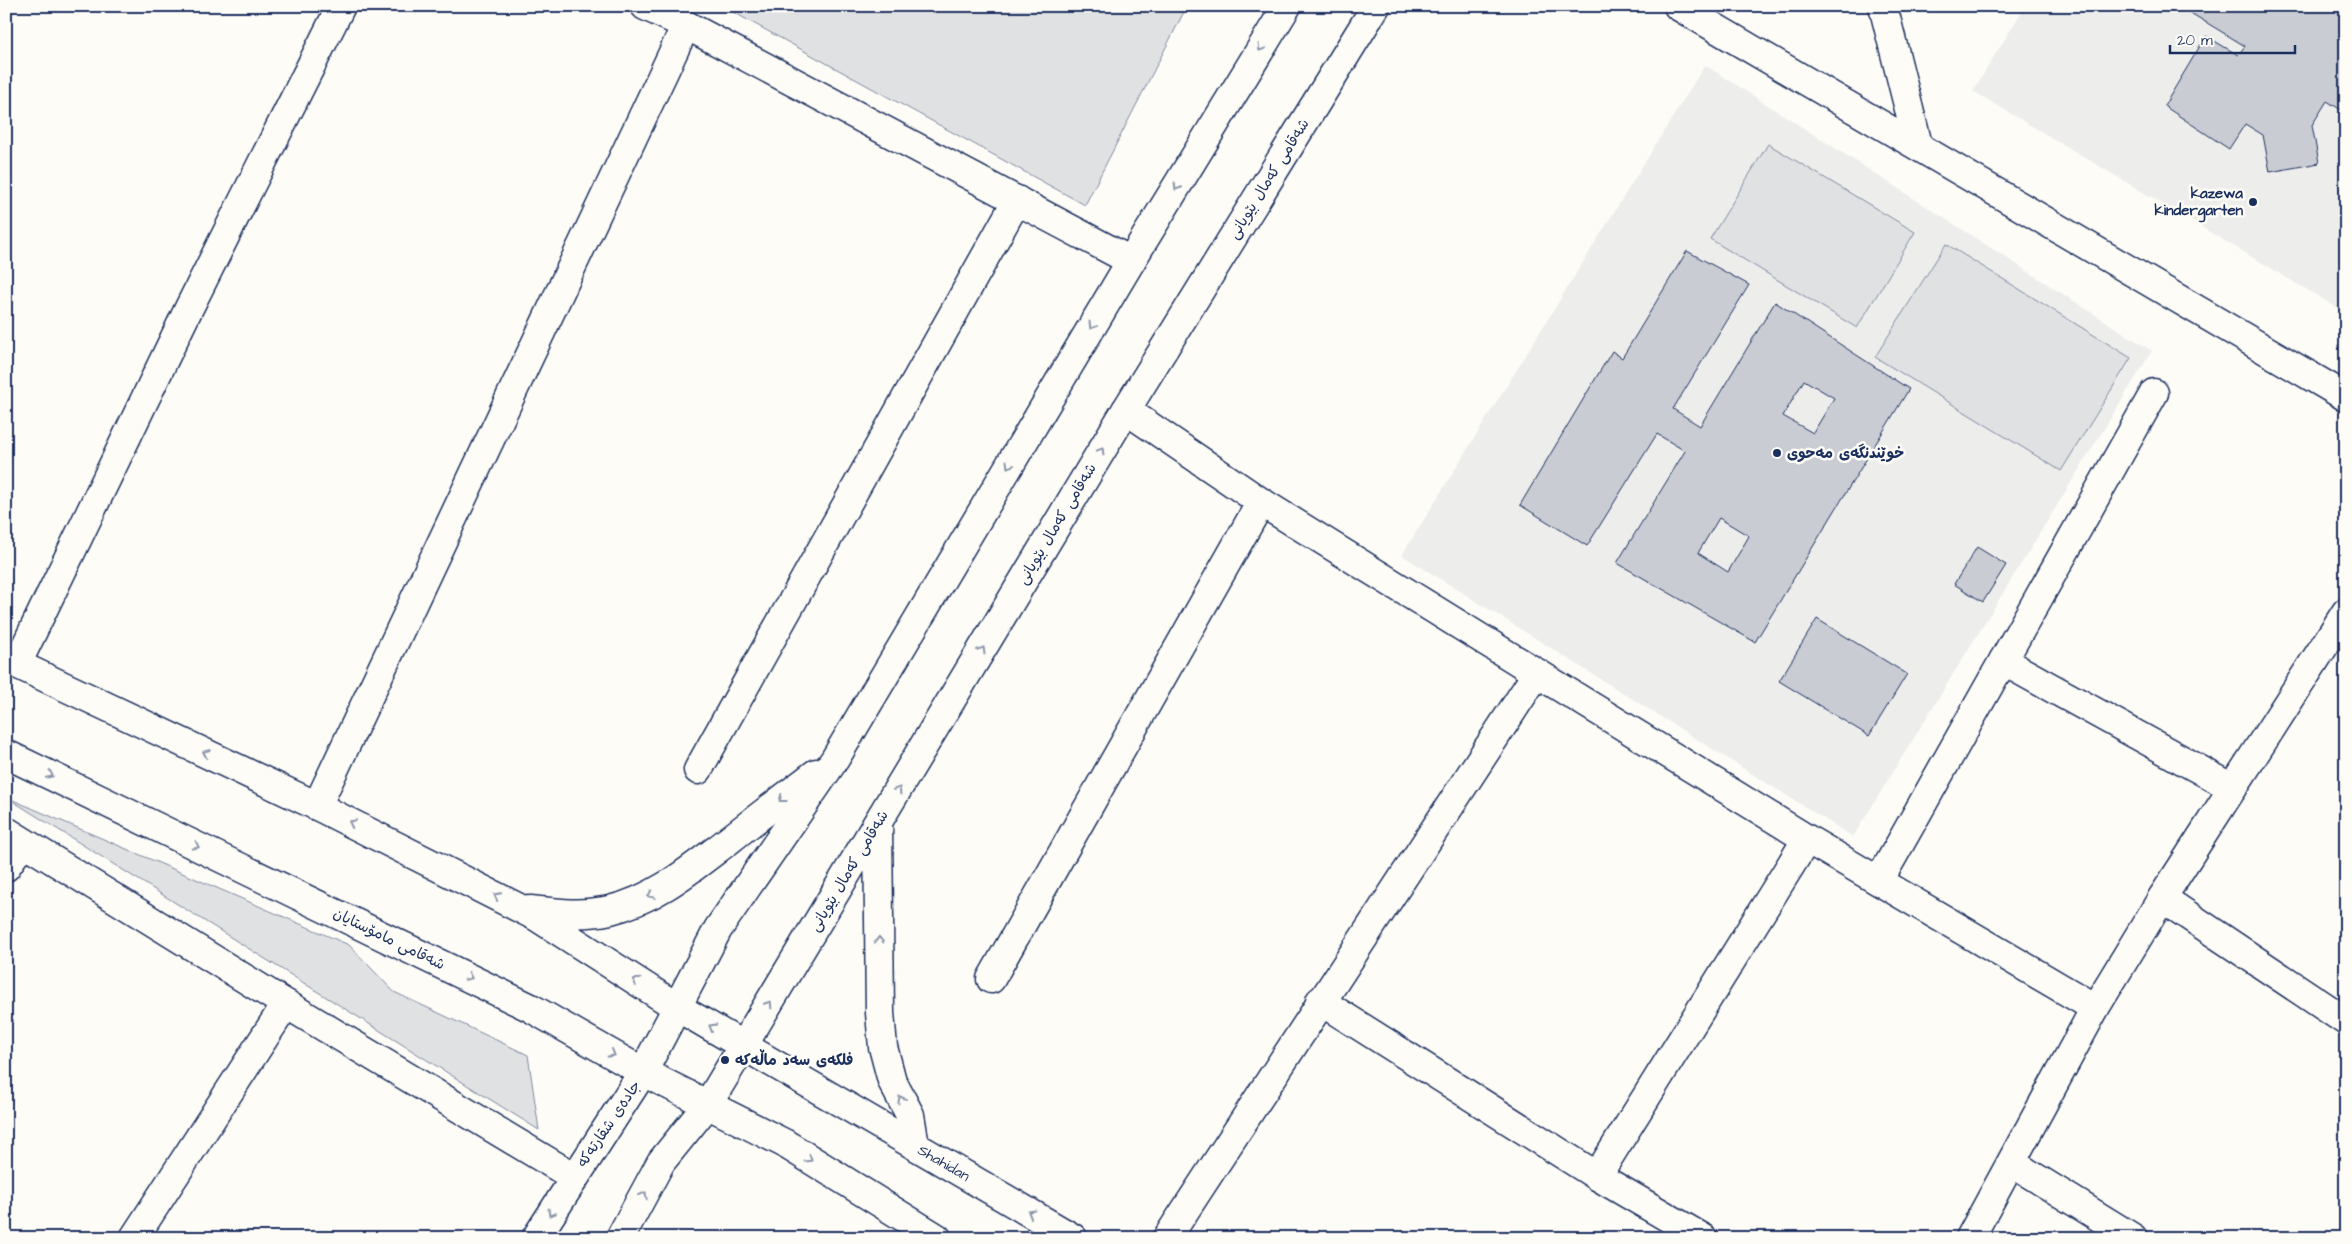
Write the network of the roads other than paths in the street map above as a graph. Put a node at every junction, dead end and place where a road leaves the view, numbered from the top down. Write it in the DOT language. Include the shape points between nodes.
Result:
graph roads {
  1 [pos="342,6"];
  2 [pos="645,6"];
  3 [pos="1286,6"];
  4 [pos="1376,6"];
  5 [pos="1678,6"];
  6 [pos="1883,6"];
  7 [pos="686,25"];
  8 [pos="1918,145"];
  9 [pos="1017,200"];
  10 [pos="1131,261"];
  11 [pos="2154,393"];
  12 [pos="2346,397"];
  13 [pos="1126,410"];
  14 [pos="1261,502"];
  15 [pos="2346,612"];
  16 [pos="2003,661"];
  17 [pos="11,662"];
  18 [pos="1537,673"];
  19 [pos="6,754"];
  20 [pos="835,759"];
  21 [pos="698,770"];
  22 [pos="2233,788"];
  23 [pos="317,806"];
  24 [pos="878,823"];
  25 [pos="15,836"];
  26 [pos="1807,839"];
  27 [pos="6,867"];
  28 [pos="1879,881"];
  29 [pos="2162,898"];
  30 [pos="523,910"];
  31 [pos="991,979"];
  32 [pos="1320,1001"];
  33 [pos="286,1004"];
  34 [pos="677,1007"];
  35 [pos="2095,1008"];
  36 [pos="2346,1021"];
  37 [pos="743,1045"];
  38 [pos="643,1072"];
  39 [pos="708,1104"];
  40 [pos="915,1145"];
  41 [pos="2012,1163"];
  42 [pos="1597,1176"];
  43 [pos="574,1177"];
  44 [pos="134,1238"];
  45 [pos="536,1238"];
  46 [pos="620,1238"];
  47 [pos="937,1238"];
  48 [pos="1074,1238"];
  49 [pos="1166,1238"];
  50 [pos="1703,1238"];
  51 [pos="1970,1238"];
  52 [pos="2133,1238"];
  1 -- 17 [label="street"];
  2 -- 7 [label="street"];
  3 -- 10 [label="street, one-way"];
  4 -- 13 [label="street, شەقامی کەمال بێویانی"];
  5 -- 8 [label="street"];
  6 -- 8 [label="street"];
  7 -- 9 [label="street"];
  7 -- 23 [label="street"];
  8 -- 12 [label="street"];
  9 -- 10 [label="street"];
  9 -- 21 [label="street"];
  10 -- 20 [label="street, one-way"];
  11 -- 16 [label="street"];
  13 -- 14 [label="street"];
  24 -- 13 [label="street, شەقامی کەمال بێویانی, one-way"];
  14 -- 18 [label="street"];
  14 -- 31 [label="street"];
  15 -- 22 [label="street"];
  16 -- 22 [label="street"];
  16 -- 28 [label="street"];
  23 -- 17 [label="street, one-way"];
  18 -- 26 [label="street"];
  18 -- 32 [label="street"];
  19 -- 38 [label="street, شەقامی مامۆستایان, one-way" via="531,1008"];
  20 -- 30 [label="street, one-way" via="690,870 648,896 610,910 589,913"];
  20 -- 34 [label="street" via="718,929"];
  22 -- 29 [label="street"];
  30 -- 23 [label="street, one-way"];
  37 -- 24 [label="street, شەقامی کەمال بێویانی, one-way"];
  40 -- 24 [label="street, one-way" via="910,1115 892,1080 883,1047"];
  25 -- 27 [label="street"];
  25 -- 33 [label="street"];
  26 -- 28 [label="street"];
  26 -- 42 [label="street"];
  28 -- 35 [label="street"];
  29 -- 35 [label="street"];
  29 -- 36 [label="street"];
  34 -- 30 [label="street, one-way"];
  32 -- 42 [label="street"];
  32 -- 49 [label="street"];
  33 -- 43 [label="street"];
  33 -- 44 [label="street"];
  37 -- 34 [label="street, Shahidan, one-way"];
  34 -- 38 [label="street, جادەی شقارتەکە"];
  35 -- 41 [label="street"];
  37 -- 39 [label="street"];
  37 -- 40 [label="street, Shahidan"];
  38 -- 39 [label="street, شەقامی مامۆستایان"];
  38 -- 43 [label="street, جادەی شقارتەکە"];
  46 -- 39 [label="street, one-way" via="660,1162"];
  39 -- 47 [label="street, شەقامی مامۆستایان, one-way" via="784,1143"];
  48 -- 40 [label="street, Shahidan, one-way"];
  41 -- 51 [label="street"];
  41 -- 52 [label="street"];
  42 -- 50 [label="street"];
  43 -- 45 [label="street, جادەی شقارتەکە, one-way"];
}
